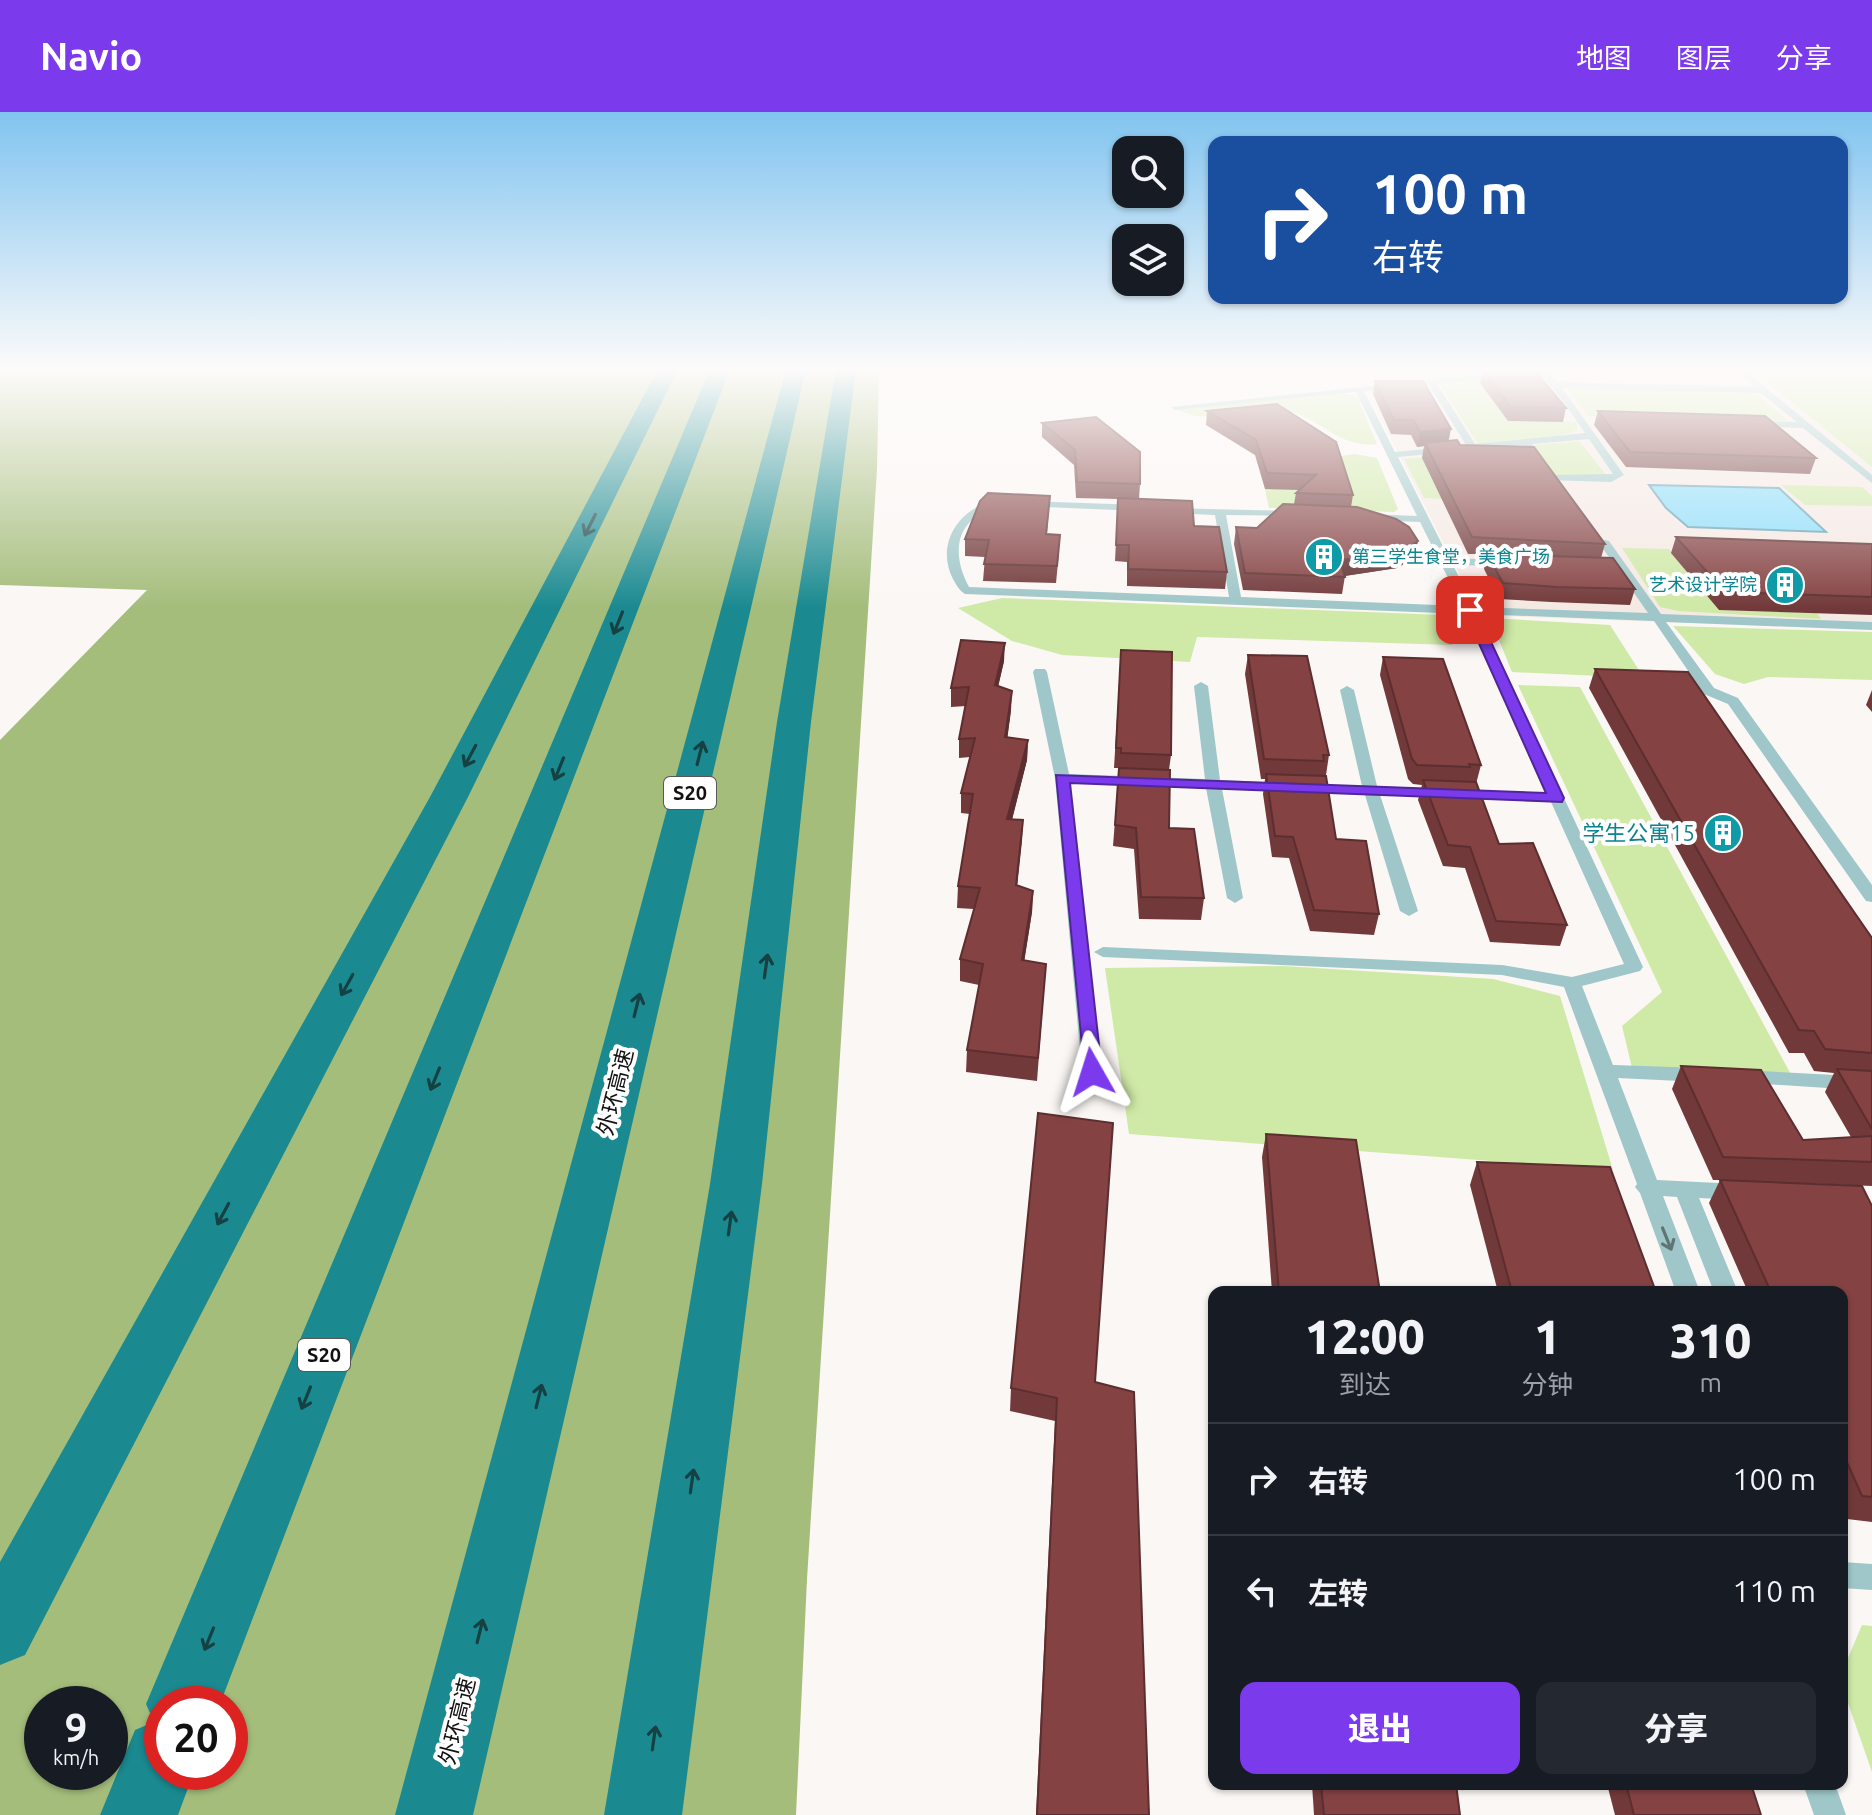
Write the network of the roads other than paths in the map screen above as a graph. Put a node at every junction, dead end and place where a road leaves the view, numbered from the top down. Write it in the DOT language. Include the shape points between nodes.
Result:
graph roads {
  1 [pos="627,448"];
  2 [pos="688,448"];
  3 [pos="776,448"];
  4 [pos="834,448"];
  5 [pos="1389,448"];
  6 [pos="1468,448"];
  7 [pos="1530,448"];
  8 [pos="1598,448"];
  9 [pos="1834,448"];
  10 [pos="1392,455"];
  11 [pos="1872,480"];
  12 [pos="1220,511"];
  13 [pos="1314,515"];
  14 [pos="1361,517"];
  15 [pos="1424,519"];
  16 [pos="1605,543"];
  17 [pos="1445,561"];
  18 [pos="1519,564"];
  19 [pos="1607,567"];
  20 [pos="1622,568"];
  21 [pos="1236,601"];
  22 [pos="1470,610"];
  23 [pos="1658,618"];
  24 [pos="1872,626"];
  25 [pos="1040,672"];
  26 [pos="1201,686"];
  27 [pos="1347,690"];
  28 [pos="1062,778"];
  29 [pos="1213,784"];
  30 [pos="1371,791"];
  31 [pos="1556,798"];
  32 [pos="1872,897"];
  33 [pos="1235,898"];
  34 [pos="1409,911"];
  35 [pos="1103,952"];
  36 [pos="1572,983"];
  37 [pos="1604,1071"];
  38 [pos="1092,1072"];
  39 [pos="1872,1084"];
  40 [pos="1646,1187"];
  41 [pos="1685,1189"];
  42 [pos="1763,1194"];
  43 [pos="1686,1286"];
  44 [pos="1724,1286"];
  45 [pos="1848,1575"];
  46 [pos="1872,1577"];
  47 [pos="0,1631"];
  48 [pos="190,1686"];
  49 [pos="149,1790"];
  50 [pos="1821,1790"];
  51 [pos="139,1815"];
  52 [pos="434,1815"];
  53 [pos="643,1815"];
  54 [pos="1830,1815"];
  1 -- 47 [label="highway, one-way" via="456,784"];
  2 -- 48 [label="highway, S20, one-way"];
  52 -- 3 [label="highway, 外环高速 / S20, one-way"];
  53 -- 4 [label="highway, one-way" via="736,1184"];
  5 -- 10 [label="lane"];
  6 -- 10 [label="lane"];
  7 -- 8 [label="lane" via="1550,478 1619,475"];
  9 -- 11 [label="lane"];
  10 -- 15 [label="lane"];
  12 -- 13 [label="lane"];
  12 -- 21 [label="lane"];
  12 -- 21 [label="lane" via="984,503 964,518 954,566 965,590"];
  14 -- 15 [label="lane"];
  15 -- 17 [label="lane"];
  16 -- 20 [label="lane"];
  17 -- 18 [label="lane"];
  17 -- 22 [label="lane"];
  19 -- 20 [label="lane"];
  20 -- 23 [label="lane"];
  21 -- 22 [label="lane"];
  22 -- 23 [label="lane"];
  22 -- 31 [label="lane"];
  23 -- 24 [label="lane"];
  23 -- 32 [label="lane" via="1709,691 1733,701"];
  25 -- 28 [label="lane"];
  26 -- 29 [label="lane"];
  27 -- 30 [label="lane"];
  28 -- 29 [label="lane"];
  28 -- 38 [label="lane"];
  29 -- 30 [label="lane"];
  29 -- 33 [label="lane"];
  30 -- 31 [label="lane"];
  30 -- 34 [label="lane"];
  31 -- 36 [label="lane" via="1634,967"];
  35 -- 36 [label="lane" via="1502,970"];
  36 -- 37 [label="lane"];
  37 -- 39 [label="lane"];
  37 -- 40 [label="lane"];
  40 -- 41 [label="lane"];
  40 -- 43 [label="lane, one-way"];
  41 -- 42 [label="lane"];
  41 -- 44 [label="lane"];
  45 -- 46 [label="lane"];
  49 -- 51 [label="highway"];
  50 -- 54 [label="lane"];
}
